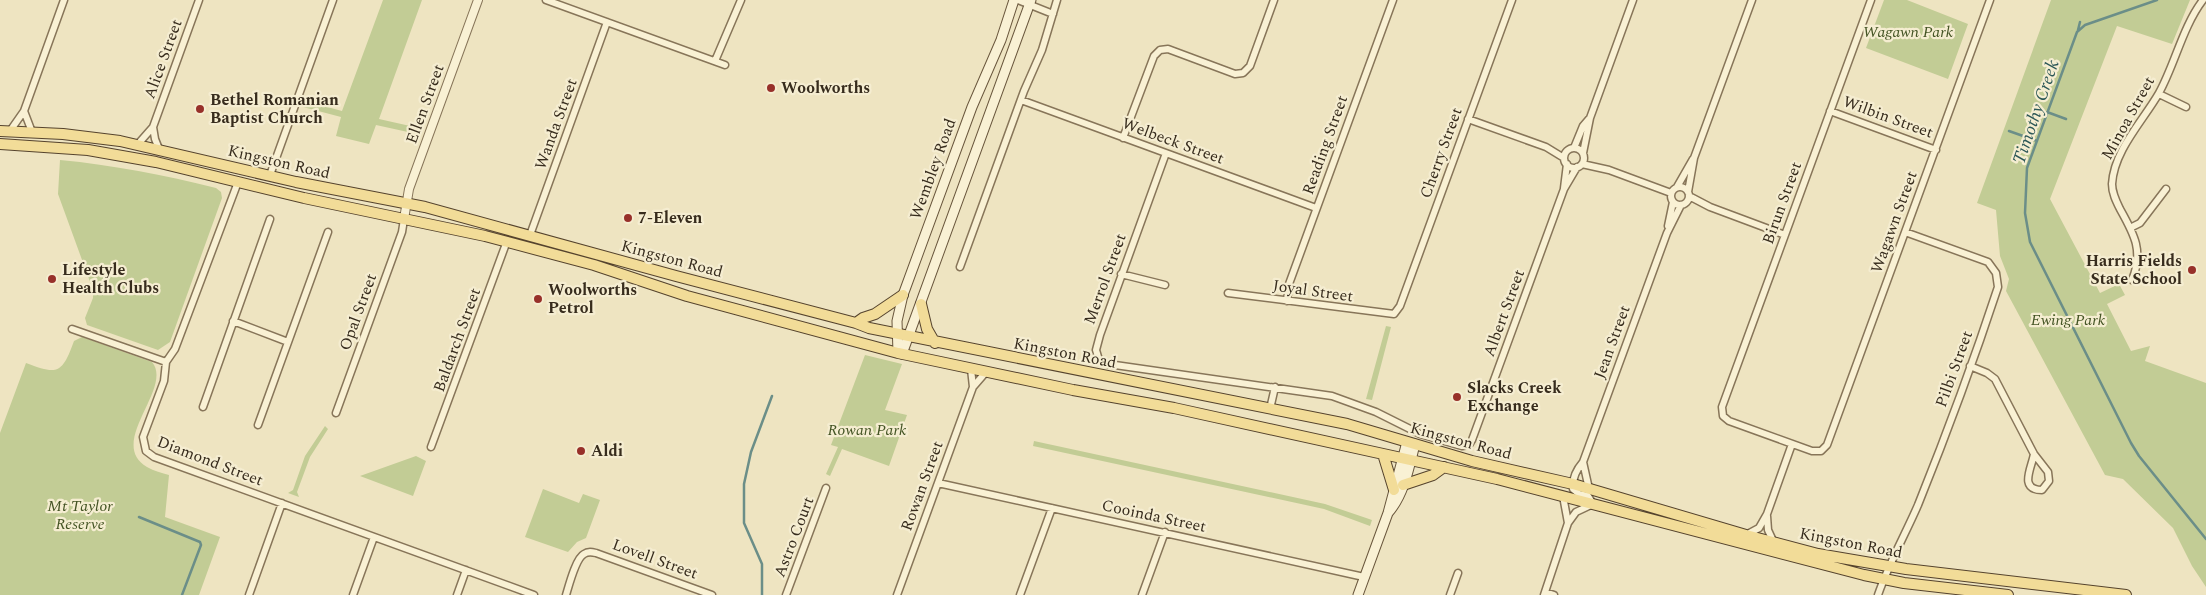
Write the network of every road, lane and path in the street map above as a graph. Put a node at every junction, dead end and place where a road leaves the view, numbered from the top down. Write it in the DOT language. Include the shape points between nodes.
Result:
graph roads {
  1 [pos="64,0"];
  2 [pos="198,0"];
  3 [pos="333,0"];
  4 [pos="478,0"];
  5 [pos="546,0"];
  6 [pos="741,0"];
  7 [pos="1016,0"];
  8 [pos="1274,0"];
  9 [pos="1393,0"];
  10 [pos="1512,0"];
  11 [pos="1633,0"];
  12 [pos="1752,0"];
  13 [pos="1871,0"];
  14 [pos="1990,0"];
  15 [pos="2202,0"];
  16 [pos="1054,1"];
  17 [pos="1030,2"];
  18 [pos="2198,6"];
  19 [pos="2206,9"];
  20 [pos="1053,14"];
  21 [pos="607,22"];
  22 [pos="715,61"];
  23 [pos="725,65"];
  24 [pos="2159,94"];
  25 [pos="1020,100"];
  26 [pos="2186,107"];
  27 [pos="24,111"];
  28 [pos="1830,111"];
  29 [pos="1590,118"];
  30 [pos="1468,119"];
  31 [pos="153,127"];
  32 [pos="5,131"];
  33 [pos="32,132"];
  34 [pos="1123,138"];
  35 [pos="0,144"];
  36 [pos="138,144"];
  37 [pos="1574,148"];
  38 [pos="159,149"];
  39 [pos="1936,150"];
  40 [pos="1166,153"];
  41 [pos="1566,158"];
  42 [pos="1694,158"];
  43 [pos="1581,161"];
  44 [pos="270,175"];
  45 [pos="238,182"];
  46 [pos="1677,187"];
  47 [pos="1564,189"];
  48 [pos="2166,189"];
  49 [pos="1672,193"];
  50 [pos="1686,199"];
  51 [pos="1673,202"];
  52 [pos="406,203"];
  53 [pos="1316,208"];
  54 [pos="404,218"];
  55 [pos="270,219"];
  56 [pos="2130,228"];
  57 [pos="328,232"];
  58 [pos="1906,232"];
  59 [pos="1667,233"];
  60 [pos="530,235"];
  61 [pos="1785,235"];
  62 [pos="507,242"];
  63 [pos="960,266"];
  64 [pos="1121,274"];
  65 [pos="2132,280"];
  66 [pos="1165,285"];
  67 [pos="1228,293"];
  68 [pos="903,295"];
  69 [pos="1287,301"];
  70 [pos="921,304"];
  71 [pos="1394,314"];
  72 [pos="233,321"];
  73 [pos="856,323"];
  74 [pos="72,329"];
  75 [pos="897,334"];
  76 [pos="908,337"];
  77 [pos="288,342"];
  78 [pos="935,343"];
  79 [pos="900,354"];
  80 [pos="166,362"];
  81 [pos="1970,366"];
  82 [pos="971,369"];
  83 [pos="986,372"];
  84 [pos="973,387"];
  85 [pos="1275,387"];
  86 [pos="203,407"];
  87 [pos="1270,409"];
  88 [pos="336,414"];
  89 [pos="258,425"];
  90 [pos="1411,443"];
  91 [pos="1792,444"];
  92 [pos="1469,445"];
  93 [pos="431,447"];
  94 [pos="1383,454"];
  95 [pos="2034,454"];
  96 [pos="1407,459"];
  97 [pos="1583,462"];
  98 [pos="1444,467"];
  99 [pos="938,483"];
  100 [pos="1573,484"];
  101 [pos="826,488"];
  102 [pos="1398,488"];
  103 [pos="1589,489"];
  104 [pos="1563,496"];
  105 [pos="282,503"];
  106 [pos="1593,504"];
  107 [pos="1052,508"];
  108 [pos="1768,514"];
  109 [pos="1568,523"];
  110 [pos="1165,532"];
  111 [pos="1746,535"];
  112 [pos="374,537"];
  113 [pos="1774,543"];
  114 [pos="1889,566"];
  115 [pos="466,570"];
  116 [pos="1458,573"];
  117 [pos="1364,577"];
  118 [pos="1884,579"];
  119 [pos="694,592"];
  120 [pos="1544,594"];
  121 [pos="249,595"];
  122 [pos="353,595"];
  123 [pos="456,595"];
  124 [pos="534,595"];
  125 [pos="566,595"];
  126 [pos="712,595"];
  127 [pos="786,595"];
  128 [pos="897,595"];
  129 [pos="1020,595"];
  130 [pos="1142,595"];
  131 [pos="1358,595"];
  132 [pos="1450,595"];
  133 [pos="1554,595"];
  134 [pos="1878,595"];
  135 [pos="2008,595"];
  136 [pos="2126,595"];
  1 -- 27 [label="street"];
  2 -- 31 [label="street, Alice Street"];
  3 -- 44 [label="street"];
  4 -- 52 [label="street, Ellen Street" via="408,189"];
  5 -- 21 [label="street"];
  6 -- 22 [label="street"];
  7 -- 17 [label="street, Wembley Road"];
  7 -- 68 [label="main road, Wembley Road" via="968,116"];
  8 -- 34 [label="street" via="1250,66 1243,73 1236,74 1168,49 1160,50 1154,56"];
  9 -- 53 [label="street, Reading Street"];
  10 -- 30 [label="street, Cherry Street"];
  11 -- 29 [label="street, Albert Street"];
  12 -- 42 [label="street, Jean Street"];
  13 -- 28 [label="street, Birun Street"];
  14 -- 39 [label="street, Wagawn Street"];
  15 -- 18 [label="street, Minoa Street"];
  16 -- 20 [label="street"];
  17 -- 20 [label="street, Wembley Road"];
  17 -- 70 [label="main road"];
  18 -- 19 [label="street"];
  18 -- 24 [label="street, Minoa Street"];
  20 -- 25 [label="street" via="1042,50"];
  21 -- 22 [label="street"];
  21 -- 60 [label="street, Wanda Street"];
  22 -- 23 [label="street"];
  24 -- 26 [label="street"];
  24 -- 56 [label="street, Minoa Street" via="2129,140 2114,172 2113,194"];
  25 -- 34 [label="street, Welbeck Street"];
  25 -- 63 [label="street"];
  27 -- 32 [label="street"];
  27 -- 33 [label="street"];
  28 -- 39 [label="street, Wilbin Street"];
  28 -- 61 [label="street, Birun Street"];
  29 -- 37 [label="street, Albert Street"];
  29 -- 43 [label="street, Albert Street"];
  30 -- 41 [label="street"];
  30 -- 71 [label="street, Cherry Street" via="1400,306"];
  31 -- 36 [label="street, Alice Street"];
  31 -- 38 [label="street"];
  32 -- 33 [label="main road, Kingston Road"];
  33 -- 36 [label="main road, Kingston Road"];
  34 -- 40 [label="street, Welbeck Street"];
  35 -- 45 [label="main road, Kingston Road" via="114,154"];
  36 -- 38 [label="main road, Kingston Road"];
  37 -- 41 [label="street"];
  37 -- 43 [label="street" via="1580,149"];
  38 -- 44 [label="main road, Kingston Road"];
  39 -- 58 [label="street, Wagawn Street"];
  40 -- 53 [label="street, Welbeck Street"];
  40 -- 64 [label="street, Merrol Street"];
  41 -- 43 [label="street"];
  41 -- 47 [label="street, Albert Street"];
  42 -- 46 [label="street, Jean Street"];
  42 -- 50 [label="street, Jean Street"];
  43 -- 47 [label="street, Albert Street"];
  43 -- 49 [label="street"];
  44 -- 52 [label="main road, Kingston Road"];
  45 -- 54 [label="main road, Kingston Road"];
  45 -- 80 [label="street, Diamond Street" via="175,349"];
  46 -- 49 [label="street, Jean Street"];
  46 -- 50 [label="street" via="1683,188"];
  47 -- 92 [label="street, Albert Street"];
  48 -- 56 [label="street" via="2140,223"];
  49 -- 51 [label="street, Jean Street"];
  50 -- 51 [label="street"];
  50 -- 59 [label="street, Jean Street"];
  50 -- 61 [label="street"];
  51 -- 59 [label="street, Jean Street"];
  52 -- 54 [label="street, Ellen Street"];
  52 -- 60 [label="main road, Kingston Road"];
  53 -- 69 [label="street, Reading Street" via="1289,284"];
  54 -- 62 [label="main road, Kingston Road"];
  54 -- 88 [label="street, Opal Street" via="402,232"];
  55 -- 72 [label="street"];
  56 -- 65 [label="street, Minoa Street" via="2138,258"];
  57 -- 77 [label="street"];
  58 -- 81 [label="street, Pilbi Street" via="1988,262 1996,273 1998,287"];
  58 -- 91 [label="street, Wagawn Street" via="1827,445 1821,451 1812,451"];
  59 -- 97 [label="street, Jean Street"];
  60 -- 73 [label="main road, Kingston Road"];
  61 -- 91 [label="street, Birun Street" via="1722,407 1723,416 1729,421"];
  62 -- 79 [label="main road, Kingston Road" via="594,265 687,296"];
  62 -- 93 [label="street, Baldarch Street"];
  64 -- 66 [label="street"];
  64 -- 85 [label="street, Merrol Street" via="1096,346 1096,354 1101,361"];
  67 -- 69 [label="street, Joyal Street"];
  68 -- 73 [label="main road"];
  68 -- 75 [label="main road, Wembley Road"];
  69 -- 71 [label="street, Joyal Street"];
  70 -- 76 [label="main road"];
  70 -- 78 [label="main road" via="927,329"];
  72 -- 77 [label="street"];
  72 -- 86 [label="street"];
  73 -- 75 [label="main road, Kingston Road"];
  74 -- 80 [label="street"];
  75 -- 76 [label="main road, Kingston Road"];
  75 -- 79 [label="main road, Wembley Road"];
  76 -- 78 [label="main road, Kingston Road"];
  76 -- 79 [label="main road"];
  77 -- 89 [label="street"];
  78 -- 87 [label="main road, Kingston Road"];
  79 -- 82 [label="main road, Kingston Road"];
  80 -- 105 [label="street, Diamond Street" via="164,380 143,437 146,451 154,457"];
  81 -- 95 [label="street" via="1987,372 1995,379"];
  81 -- 114 [label="street, Pilbi Street" via="1918,504"];
  82 -- 83 [label="main road, Kingston Road"];
  82 -- 84 [label="street, Rowan Street"];
  83 -- 84 [label="street, Rowan Street"];
  83 -- 94 [label="main road, Kingston Road" via="1174,408"];
  84 -- 99 [label="street, Rowan Street"];
  85 -- 87 [label="street"];
  85 -- 92 [label="street, Merrol Street" via="1337,397 1432,438 1458,446"];
  87 -- 90 [label="main road, Kingston Road" via="1347,424"];
  90 -- 96 [label="main road"];
  90 -- 100 [label="main road, Kingston Road"];
  91 -- 108 [label="street"];
  94 -- 96 [label="main road, Kingston Road"];
  94 -- 102 [label="main road"];
  95 -- 95 [label="street" via="2048,472 2049,480 2042,490 2028,482"];
  96 -- 98 [label="main road, Kingston Road"];
  96 -- 102 [label="main road"];
  97 -- 100 [label="street, Jean Street"];
  97 -- 103 [label="street"];
  98 -- 102 [label="main road"];
  98 -- 104 [label="main road, Kingston Road"];
  99 -- 107 [label="street, Cooinda Street"];
  99 -- 128 [label="street, Rowan Street"];
  100 -- 103 [label="main road, Kingston Road"];
  100 -- 106 [label="street" via="1576,492 1588,496"];
  101 -- 127 [label="street, Astro Court"];
  102 -- 117 [label="main road"];
  103 -- 111 [label="main road, Kingston Road"];
  104 -- 106 [label="main road, Kingston Road"];
  104 -- 109 [label="street"];
  105 -- 112 [label="street, Diamond Street"];
  105 -- 121 [label="street"];
  106 -- 109 [label="street" via="1576,512"];
  106 -- 118 [label="main road, Kingston Road"];
  107 -- 110 [label="street, Cooinda Street"];
  107 -- 129 [label="street"];
  108 -- 111 [label="street" via="1759,528"];
  108 -- 113 [label="street" via="1768,530"];
  109 -- 120 [label="street"];
  110 -- 117 [label="street, Cooinda Street"];
  110 -- 130 [label="street"];
  111 -- 113 [label="main road, Kingston Road"];
  112 -- 115 [label="street, Diamond Street"];
  112 -- 122 [label="street"];
  113 -- 114 [label="main road, Kingston Road"];
  114 -- 118 [label="street, Pilbi Street"];
  114 -- 136 [label="main road, Kingston Road"];
  115 -- 123 [label="street"];
  115 -- 124 [label="street, Diamond Street"];
  116 -- 132 [label="street"];
  117 -- 131 [label="main road"];
  118 -- 134 [label="street, Pilbi Street"];
  118 -- 135 [label="main road, Kingston Road"];
  119 -- 125 [label="street, Lovell Street" via="596,552 588,552 582,554"];
  119 -- 126 [label="street, Lovell Street"];
  120 -- 133 [label="street"];
}
